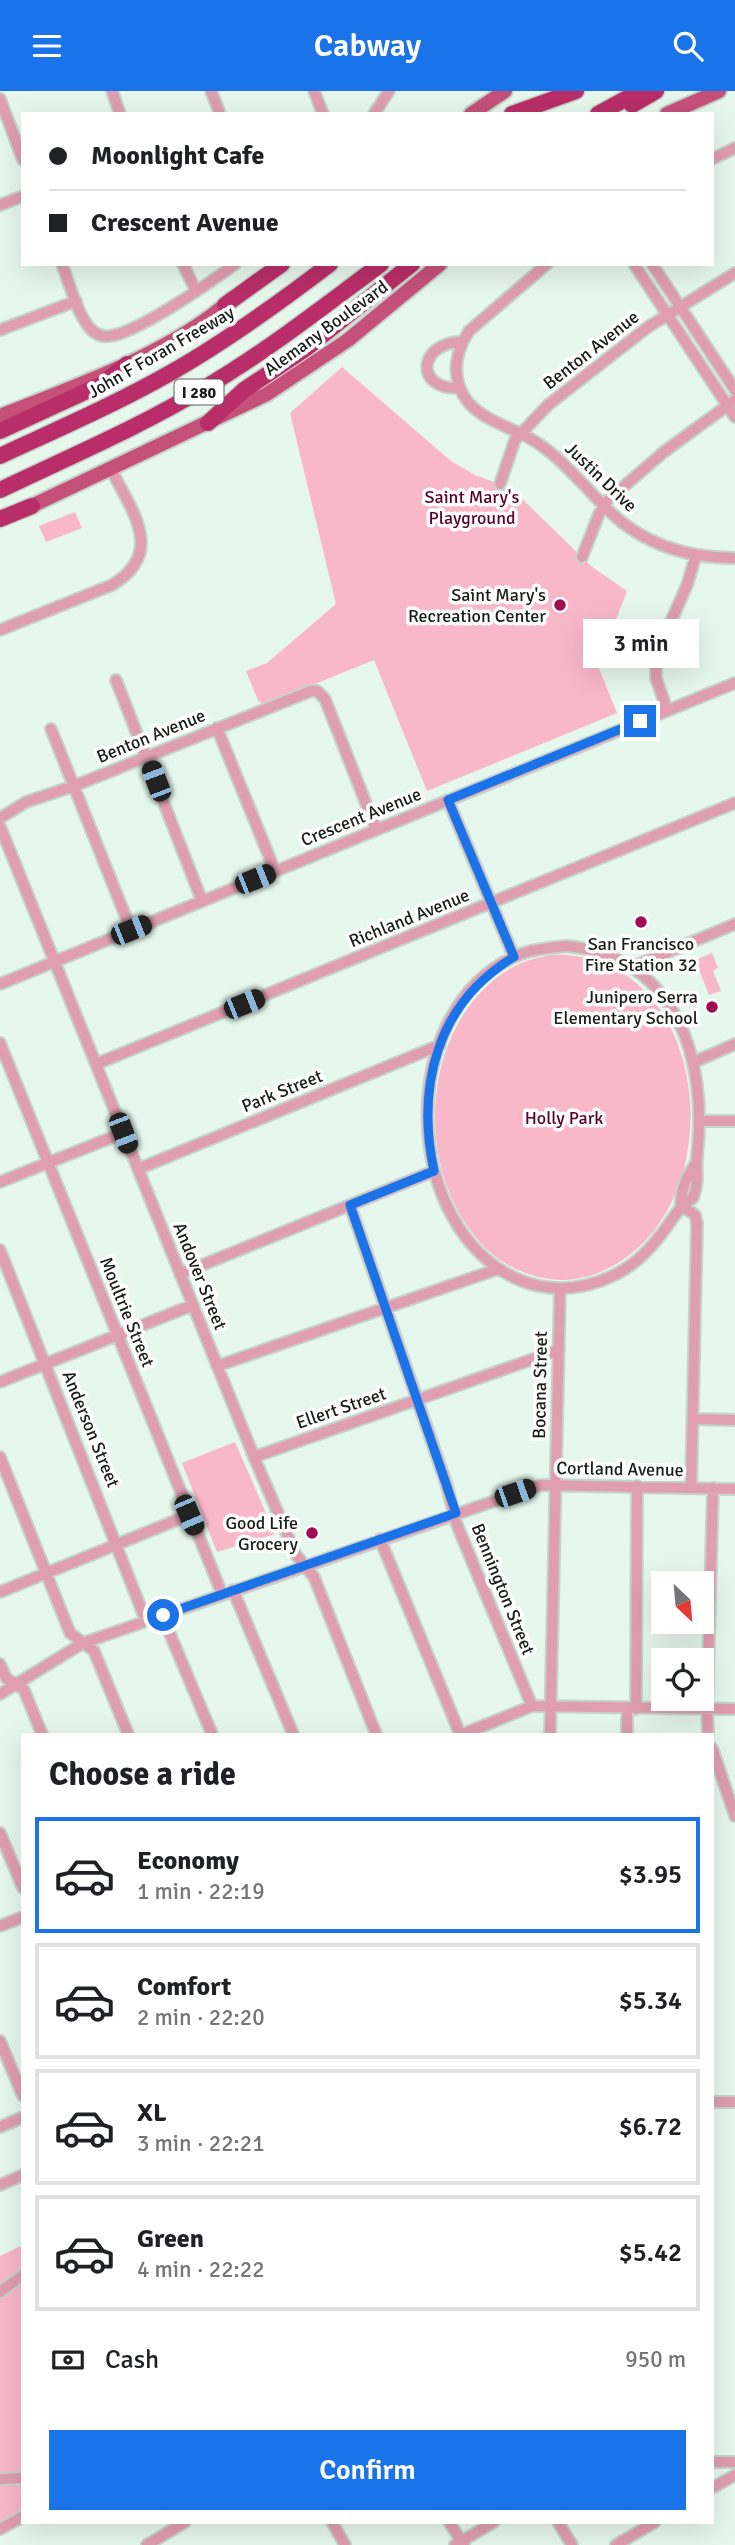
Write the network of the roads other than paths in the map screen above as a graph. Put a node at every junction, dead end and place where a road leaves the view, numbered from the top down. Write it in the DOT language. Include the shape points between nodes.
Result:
graph roads {
  1 [pos="113,91"];
  2 [pos="211,91"];
  3 [pos="314,91"];
  4 [pos="389,91"];
  5 [pos="505,91"];
  6 [pos="577,91"];
  7 [pos="640,91"];
  8 [pos="656,91"];
  9 [pos="704,91"];
  10 [pos="719,91"];
  11 [pos="0,99"];
  12 [pos="119,112"];
  13 [pos="219,112"];
  14 [pos="322,112"];
  15 [pos="375,112"];
  16 [pos="474,112"];
  17 [pos="518,112"];
  18 [pos="542,112"];
  19 [pos="602,112"];
  20 [pos="621,112"];
  21 [pos="665,112"];
  22 [pos="672,112"];
  23 [pos="735,148"];
  24 [pos="21,155"];
  25 [pos="714,158"];
  26 [pos="21,197"];
  27 [pos="0,205"];
  28 [pos="63,266"];
  29 [pos="184,266"];
  30 [pos="232,266"];
  31 [pos="270,266"];
  32 [pos="279,266"];
  33 [pos="327,266"];
  34 [pos="378,266"];
  35 [pos="409,266"];
  36 [pos="438,266"];
  37 [pos="545,266"];
  38 [pos="635,266"];
  39 [pos="653,266"];
  40 [pos="735,272"];
  41 [pos="196,291"];
  42 [pos="76,301"];
  43 [pos="225,305"];
  44 [pos="679,306"];
  45 [pos="667,314"];
  46 [pos="0,330"];
  47 [pos="462,342"];
  48 [pos="127,364"];
  49 [pos="459,388"];
  50 [pos="735,390"];
  51 [pos="731,402"];
  52 [pos="0,416"];
  53 [pos="735,417"];
  54 [pos="208,423"];
  55 [pos="0,431"];
  56 [pos="521,432"];
  57 [pos="0,456"];
  58 [pos="111,469"];
  59 [pos="500,484"];
  60 [pos="0,490"];
  61 [pos="32,506"];
  62 [pos="604,506"];
  63 [pos="0,520"];
  64 [pos="696,555"];
  65 [pos="582,557"];
  66 [pos="735,558"];
  67 [pos="0,630"];
  68 [pos="116,680"];
  69 [pos="734,685"];
  70 [pos="667,710"];
  71 [pos="217,728"];
  72 [pos="51,729"];
  73 [pos="146,757"];
  74 [pos="74,786"];
  75 [pos="448,800"];
  76 [pos="735,803"];
  77 [pos="0,818"];
  78 [pos="0,827"];
  79 [pos="376,829"];
  80 [pos="275,871"];
  81 [pos="202,901"];
  82 [pos="490,903"];
  83 [pos="735,924"];
  84 [pos="131,930"];
  85 [pos="514,957"];
  86 [pos="54,961"];
  87 [pos="632,967"];
  88 [pos="0,984"];
  89 [pos="0,1043"];
  90 [pos="735,1044"];
  91 [pos="440,1045"];
  92 [pos="694,1062"];
  93 [pos="96,1064"];
  94 [pos="700,1121"];
  95 [pos="735,1121"];
  96 [pos="123,1133"];
  97 [pos="48,1163"];
  98 [pos="138,1169"];
  99 [pos="434,1171"];
  100 [pos="0,1182"];
  101 [pos="350,1205"];
  102 [pos="681,1205"];
  103 [pos="0,1250"];
  104 [pos="498,1269"];
  105 [pos="180,1274"];
  106 [pos="560,1288"];
  107 [pos="193,1305"];
  108 [pos="386,1308"];
  109 [pos="118,1335"];
  110 [pos="559,1350"];
  111 [pos="46,1364"];
  112 [pos="217,1366"];
  113 [pos="0,1382"];
  114 [pos="417,1400"];
  115 [pos="693,1419"];
  116 [pos="735,1420"];
  117 [pos="0,1457"];
  118 [pos="254,1457"];
  119 [pos="556,1485"];
  120 [pos="637,1486"];
  121 [pos="691,1488"];
  122 [pos="713,1488"];
  123 [pos="735,1489"];
  124 [pos="456,1513"];
  125 [pos="189,1515"];
  126 [pos="380,1539"];
  127 [pos="118,1544"];
  128 [pos="304,1565"];
  129 [pos="47,1573"];
  130 [pos="0,1592"];
  131 [pos="227,1592"];
  132 [pos="163,1615"];
  133 [pos="146,1621"];
  134 [pos="83,1643"];
  135 [pos="709,1648"];
  136 [pos="0,1664"];
  137 [pos="15,1684"];
  138 [pos="0,1693"];
  139 [pos="532,1706"];
  140 [pos="551,1708"];
  141 [pos="631,1709"];
  142 [pos="651,1709"];
  143 [pos="714,1709"];
  144 [pos="735,1709"];
  145 [pos="707,1711"];
  146 [pos="42,1733"];
  147 [pos="128,1733"];
  148 [pos="212,1733"];
  149 [pos="293,1733"];
  150 [pos="376,1733"];
  151 [pos="462,1733"];
  152 [pos="464,1733"];
  153 [pos="550,1733"];
  154 [pos="627,1733"];
  155 [pos="708,1733"];
  156 [pos="714,1754"];
  157 [pos="735,1816"];
  158 [pos="0,1833"];
  159 [pos="21,1883"];
  160 [pos="21,1918"];
  161 [pos="0,1926"];
  162 [pos="0,2041"];
  163 [pos="21,2091"];
  164 [pos="714,2102"];
  165 [pos="735,2102"];
  166 [pos="21,2118"];
  167 [pos="0,2127"];
  168 [pos="21,2176"];
  169 [pos="0,2185"];
  170 [pos="21,2276"];
  171 [pos="0,2292"];
  172 [pos="714,2462"];
  173 [pos="735,2462"];
  174 [pos="735,2475"];
  175 [pos="21,2478"];
  176 [pos="0,2479"];
  177 [pos="714,2487"];
  178 [pos="21,2518"];
  179 [pos="182,2524"];
  180 [pos="333,2524"];
  181 [pos="450,2524"];
  182 [pos="491,2524"];
  183 [pos="559,2524"];
  184 [pos="652,2524"];
  185 [pos="0,2529"];
  186 [pos="460,2544"];
  187 [pos="147,2545"];
  188 [pos="345,2545"];
  189 [pos="572,2545"];
  190 [pos="616,2545"];
  1 -- 12 [label="street"];
  2 -- 13 [label="street"];
  3 -- 14 [label="street"];
  4 -- 15 [label="street"];
  5 -- 16 [label="main road"];
  6 -- 17 [label="highway"];
  6 -- 18 [label="highway"];
  7 -- 19 [label="highway"];
  8 -- 20 [label="highway"];
  9 -- 21 [label="main road"];
  10 -- 22 [label="main road"];
  11 -- 24 [label="street"];
  23 -- 25 [label="street"];
  26 -- 27 [label="street"];
  28 -- 42 [label="street"];
  29 -- 41 [label="street"];
  30 -- 41 [label="street"];
  31 -- 43 [label="main road"];
  32 -- 43 [label="highway"];
  33 -- 57 [label="highway, John F Foran Freeway / I 280" via="188,363"];
  34 -- 60 [label="highway, I 280" via="205,388"];
  35 -- 54 [label="highway" via="308,347 244,390"];
  36 -- 54 [label="main road, Alemany Boulevard" via="322,359 267,394"];
  37 -- 47 [label="street, Justin Drive"];
  38 -- 45 [label="street"];
  39 -- 44 [label="street"];
  40 -- 44 [label="street, Benton Avenue"];
  41 -- 42 [label="street" via="130,330 110,336 89,327"];
  42 -- 46 [label="street"];
  43 -- 48 [label="main road"];
  44 -- 45 [label="street, Benton Avenue"];
  44 -- 50 [label="street"];
  45 -- 51 [label="street"];
  45 -- 56 [label="street, Benton Avenue" via="568,388"];
  47 -- 49 [label="street" via="456,365"];
  47 -- 49 [label="street, Justin Drive" via="436,348 427,367 436,384"];
  48 -- 52 [label="main road"];
  48 -- 55 [label="highway" via="100,385"];
  49 -- 56 [label="street, Justin Drive" via="473,408"];
  51 -- 53 [label="street"];
  51 -- 62 [label="street" via="664,451"];
  54 -- 58 [label="main road, Alemany Boulevard"];
  56 -- 59 [label="street, Benton Avenue" via="510,449"];
  56 -- 62 [label="street, Justin Drive" via="554,455"];
  58 -- 61 [label="main road, Alemany Boulevard"];
  58 -- 67 [label="street" via="140,532 136,566 112,585"];
  61 -- 63 [label="highway"];
  62 -- 64 [label="street, Justin Drive" via="646,538"];
  62 -- 65 [label="street"];
  64 -- 66 [label="street, Justin Drive"];
  64 -- 70 [label="street" via="656,655 656,678"];
  68 -- 73 [label="street"];
  69 -- 70 [label="street, Crescent Avenue"];
  70 -- 75 [label="street, Crescent Avenue"];
  71 -- 73 [label="street, Benton Avenue"];
  71 -- 79 [label="street, Benton Avenue" via="317,691 325,699"];
  71 -- 80 [label="street"];
  72 -- 74 [label="street"];
  73 -- 74 [label="street, Benton Avenue"];
  73 -- 81 [label="street"];
  74 -- 77 [label="street, Benton Avenue" via="26,802"];
  74 -- 84 [label="street"];
  75 -- 79 [label="street, Crescent Avenue"];
  75 -- 82 [label="street"];
  76 -- 82 [label="street, Richland Avenue"];
  78 -- 86 [label="street, Andover Street"];
  79 -- 80 [label="street, Crescent Avenue"];
  80 -- 81 [label="street, Crescent Avenue"];
  81 -- 84 [label="street, Crescent Avenue"];
  82 -- 85 [label="street"];
  82 -- 93 [label="street, Richland Avenue"];
  83 -- 87 [label="street"];
  84 -- 86 [label="street, Crescent Avenue"];
  85 -- 87 [label="street" via="566,946 599,952"];
  85 -- 91 [label="street" via="482,978 469,993"];
  86 -- 88 [label="street, Crescent Avenue"];
  86 -- 93 [label="street, Andover Street"];
  87 -- 92 [label="street" via="670,1006"];
  89 -- 97 [label="street, Moultrie Street"];
  90 -- 92 [label="street"];
  91 -- 98 [label="street, Park Street"];
  91 -- 99 [label="street" via="428,1100"];
  92 -- 94 [label="street"];
  93 -- 96 [label="street, Andover Street"];
  94 -- 95 [label="street"];
  94 -- 102 [label="street" via="696,1163 687,1176"];
  96 -- 97 [label="street"];
  96 -- 98 [label="street, Andover Street"];
  97 -- 100 [label="street"];
  97 -- 109 [label="street, Moultrie Street"];
  98 -- 105 [label="street, Andover Street"];
  99 -- 101 [label="street"];
  99 -- 104 [label="street" via="452,1218 471,1245"];
  101 -- 105 [label="street"];
  101 -- 108 [label="street, Bennington Street"];
  102 -- 106 [label="street" via="660,1237 634,1263 599,1282"];
  102 -- 115 [label="street" via="695,1215 697,1223"];
  103 -- 111 [label="street, Anderson Street"];
  104 -- 106 [label="street" via="528,1283"];
  104 -- 108 [label="street"];
  105 -- 107 [label="street, Andover Street"];
  106 -- 110 [label="street, Bocana Street"];
  107 -- 109 [label="street"];
  107 -- 112 [label="street, Andover Street"];
  108 -- 112 [label="street"];
  108 -- 114 [label="street, Bennington Street"];
  109 -- 111 [label="street"];
  109 -- 125 [label="street, Moultrie Street"];
  110 -- 114 [label="street, Ellert Street"];
  110 -- 119 [label="street, Bocana Street"];
  111 -- 113 [label="street"];
  111 -- 127 [label="street, Anderson Street"];
  112 -- 118 [label="street, Andover Street"];
  114 -- 118 [label="street, Ellert Street"];
  114 -- 124 [label="street, Bennington Street"];
  115 -- 116 [label="street"];
  115 -- 121 [label="street"];
  117 -- 129 [label="street"];
  118 -- 128 [label="street, Andover Street"];
  119 -- 120 [label="street, Cortland Avenue"];
  119 -- 124 [label="street, Cortland Avenue" via="535,1486"];
  119 -- 140 [label="street, Bocana Street"];
  120 -- 121 [label="street, Cortland Avenue"];
  120 -- 141 [label="street"];
  121 -- 122 [label="street, Cortland Avenue"];
  122 -- 123 [label="street, Cortland Avenue"];
  122 -- 135 [label="street"];
  124 -- 126 [label="street, Cortland Avenue"];
  124 -- 139 [label="street, Bennington Street"];
  125 -- 127 [label="street"];
  125 -- 131 [label="street, Moultrie Street"];
  126 -- 128 [label="street, Cortland Avenue"];
  126 -- 151 [label="street"];
  127 -- 129 [label="street"];
  127 -- 133 [label="street, Anderson Street"];
  128 -- 131 [label="street, Cortland Avenue"];
  128 -- 150 [label="street, Andover Street" via="314,1577"];
  129 -- 130 [label="street"];
  129 -- 134 [label="street" via="70,1633"];
  131 -- 132 [label="street, Cortland Avenue"];
  131 -- 149 [label="street, Moultrie Street"];
  132 -- 133 [label="street, Cortland Avenue"];
  132 -- 148 [label="street"];
  133 -- 134 [label="street, Cortland Avenue"];
  134 -- 137 [label="street, Cortland Avenue"];
  134 -- 147 [label="street" via="94,1651"];
  136 -- 137 [label="street" via="6,1678"];
  137 -- 138 [label="street, Cortland Avenue"];
  137 -- 146 [label="street" via="24,1689"];
  139 -- 140 [label="street"];
  139 -- 152 [label="street"];
  140 -- 141 [label="street"];
  140 -- 153 [label="street, Bocana Street"];
  141 -- 142 [label="street"];
  141 -- 154 [label="street"];
  143 -- 144 [label="street"];
  145 -- 155 [label="street"];
  156 -- 157 [label="street"];
  158 -- 159 [label="street"];
  160 -- 161 [label="street"];
  162 -- 163 [label="street"];
  164 -- 165 [label="street"];
  166 -- 167 [label="street"];
  168 -- 169 [label="street"];
  170 -- 171 [label="street"];
  172 -- 173 [label="street"];
  174 -- 177 [label="street"];
  175 -- 176 [label="street"];
  178 -- 185 [label="street"];
  179 -- 187 [label="street"];
  180 -- 188 [label="street"];
  181 -- 186 [label="street"];
  182 -- 186 [label="street"];
  183 -- 189 [label="street"];
  184 -- 190 [label="street"];
}
